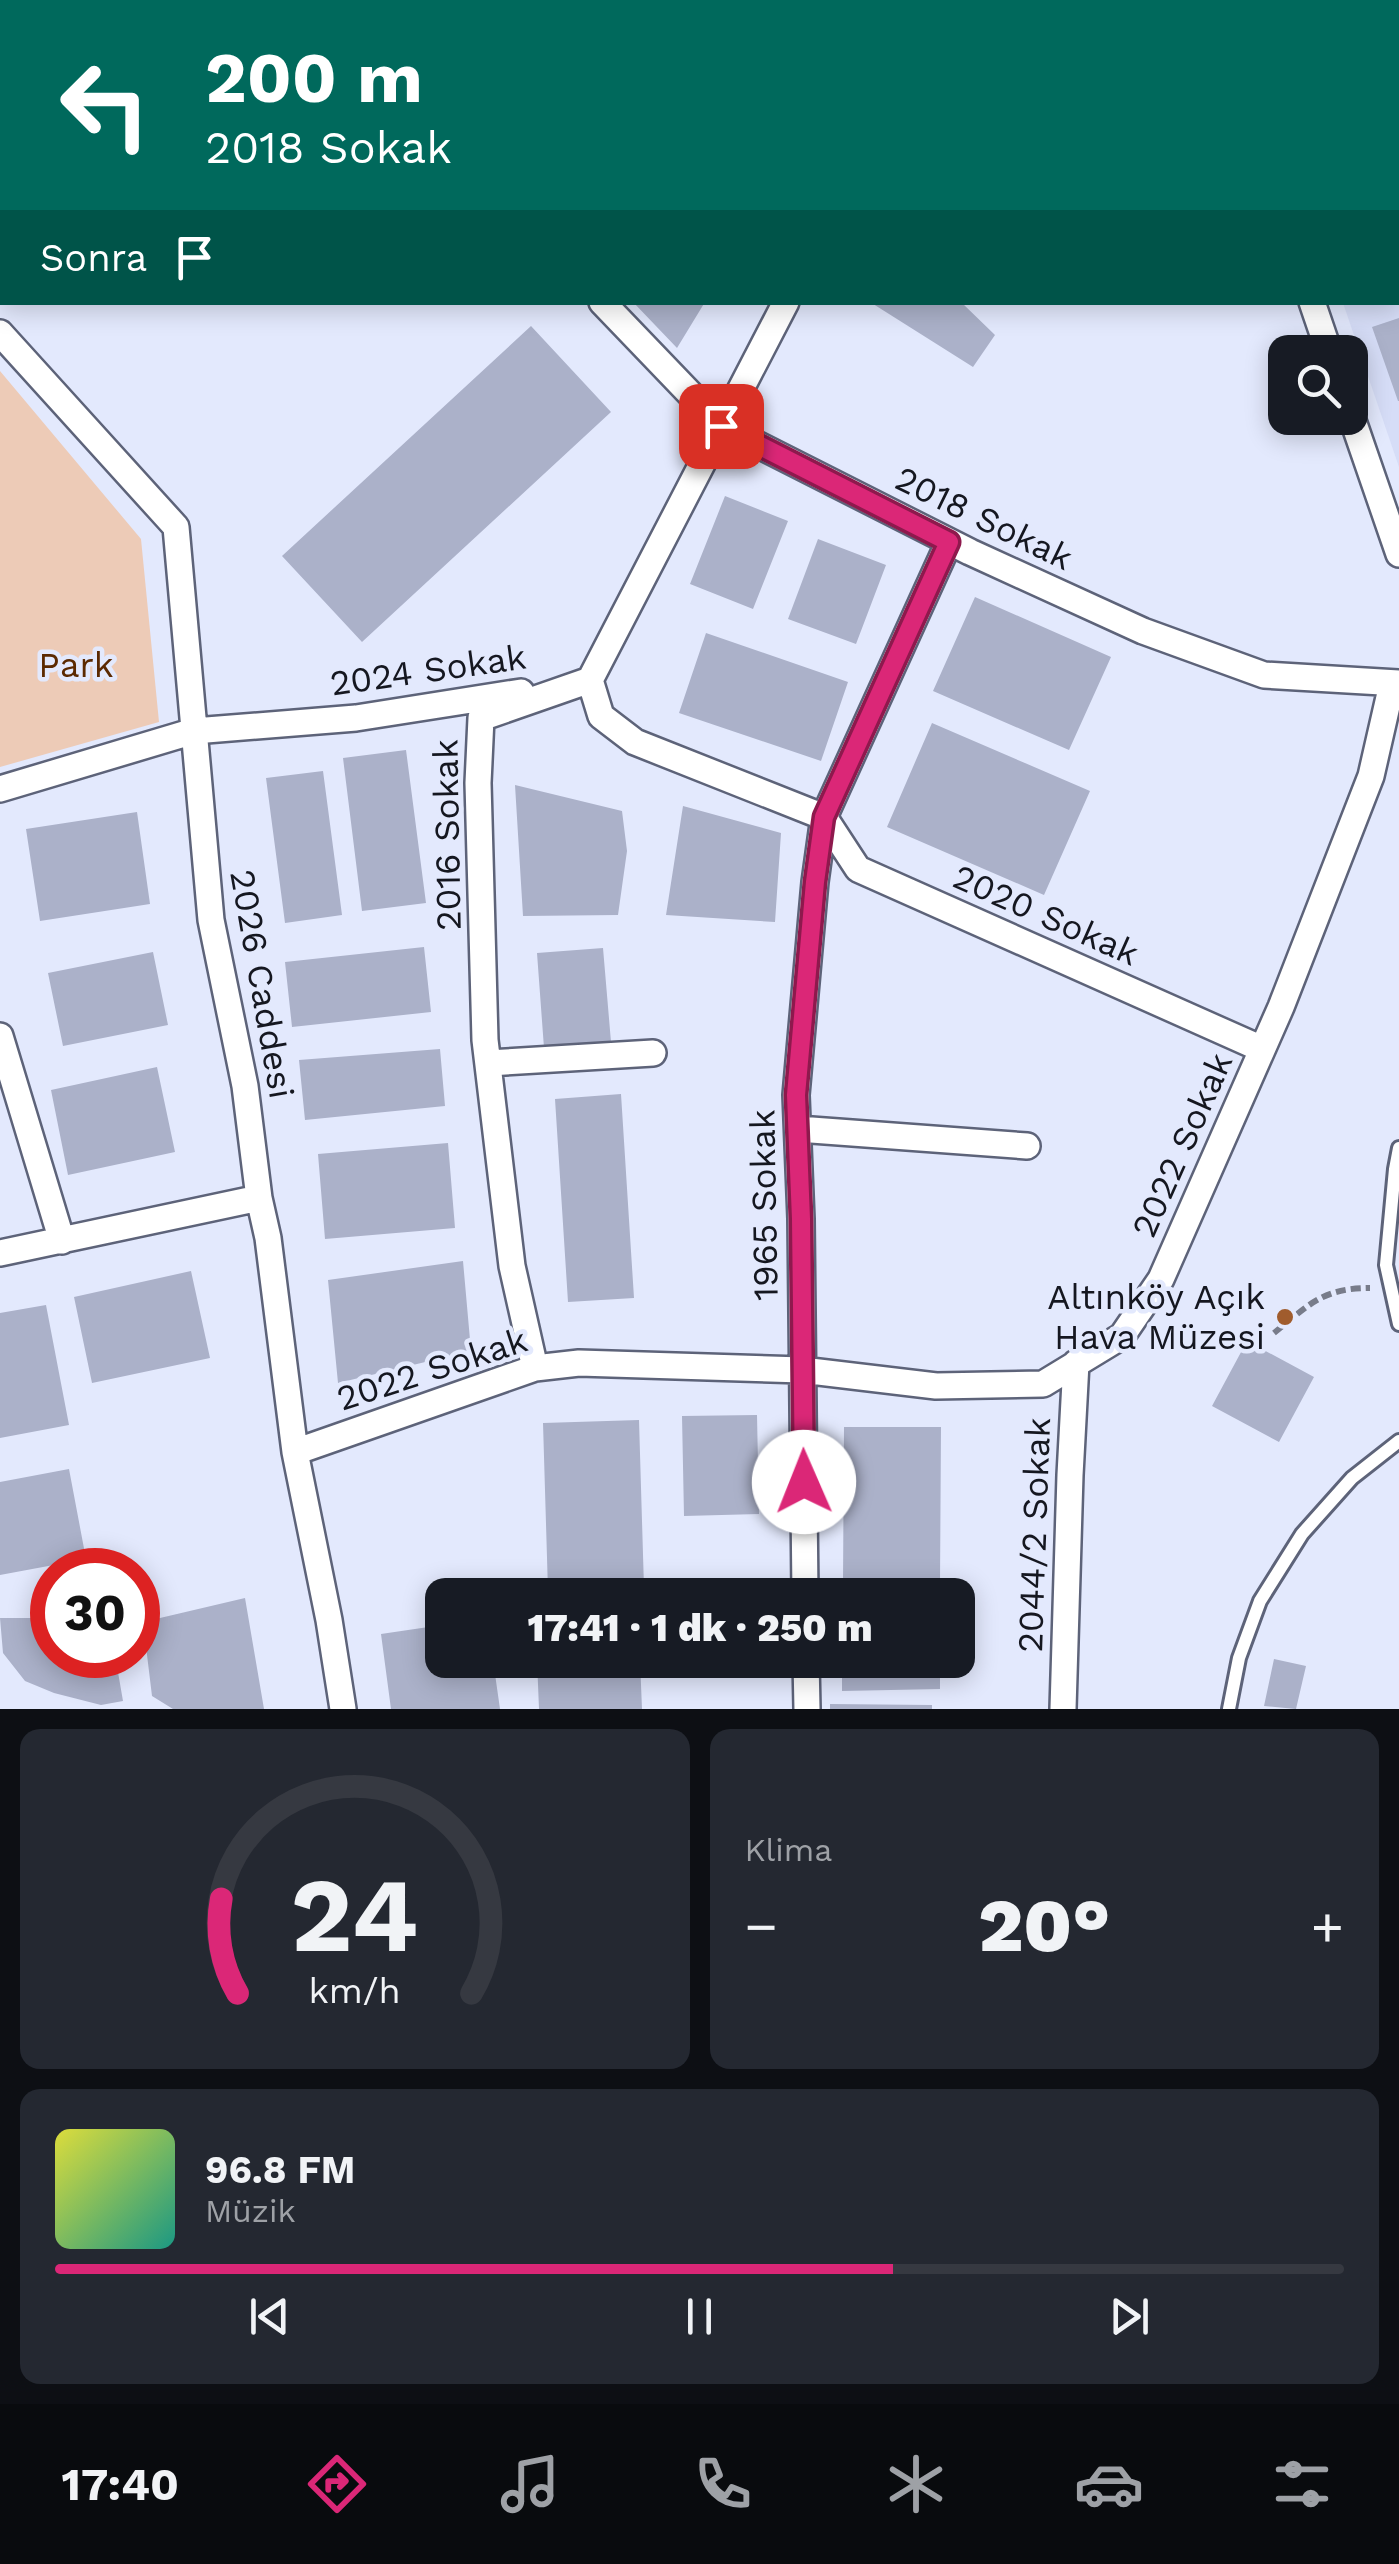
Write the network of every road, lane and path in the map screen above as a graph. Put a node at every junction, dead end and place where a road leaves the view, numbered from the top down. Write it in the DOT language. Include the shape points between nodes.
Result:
graph roads {
  1 [pos="605,305"];
  2 [pos="784,305"];
  3 [pos="1313,305"];
  4 [pos="0,333"];
  5 [pos="1323,335"];
  6 [pos="721,426"];
  7 [pos="1358,435"];
  8 [pos="949,542"];
  9 [pos="1399,554"];
  10 [pos="590,680"];
  11 [pos="1395,683"];
  12 [pos="194,731"];
  13 [pos="0,789"];
  14 [pos="824,817"];
  15 [pos="0,1036"];
  16 [pos="1262,1049"];
  17 [pos="653,1053"];
  18 [pos="488,1063"];
  19 [pos="798,1129"];
  20 [pos="1027,1146"];
  21 [pos="1399,1148"];
  22 [pos="259,1198"];
  23 [pos="62,1241"];
  24 [pos="0,1253"];
  25 [pos="1391,1288"];
  26 [pos="1399,1324"];
  27 [pos="1274,1333"];
  28 [pos="1076,1362"];
  29 [pos="535,1368"];
  30 [pos="802,1370"];
  31 [pos="1399,1441"];
  32 [pos="295,1452"];
  33 [pos="805,1578"];
  34 [pos="806,1678"];
  35 [pos="343,1709"];
  36 [pos="807,1709"];
  37 [pos="1063,1709"];
  38 [pos="1229,1709"];
  1 -- 6 [label="street, 2018 Sokak"];
  2 -- 6 [label="street"];
  3 -- 5 [label="street"];
  4 -- 12 [label="street, 2026 Caddesi" via="176,527"];
  6 -- 8 [label="street, 2018 Sokak"];
  6 -- 10 [label="street"];
  7 -- 9 [label="street"];
  8 -- 11 [label="street, 2018 Sokak" via="1143,631 1264,676"];
  8 -- 14 [label="street, 1965 Sokak"];
  10 -- 12 [label="street, 2024 Sokak" via="356,718"];
  10 -- 14 [label="street" via="601,716 635,742"];
  10 -- 18 [label="street, 2016 Sokak" via="480,718"];
  11 -- 16 [label="street, 2022 Sokak" via="1371,776"];
  12 -- 13 [label="street, 2024 Sokak"];
  12 -- 22 [label="street, 2026 Caddesi" via="211,920 245,1086"];
  14 -- 16 [label="street, 2020 Sokak" via="858,869"];
  14 -- 19 [label="street, 1965 Sokak"];
  15 -- 23 [label="street"];
  16 -- 28 [label="street, 2022 Sokak" via="1161,1279 1122,1336"];
  17 -- 18 [label="street"];
  18 -- 29 [label="street, 2016 Sokak" via="512,1266"];
  19 -- 20 [label="street"];
  19 -- 30 [label="street, 1965 Sokak"];
  21 -- 25 [label="lane" via="1386,1265"];
  22 -- 23 [label="street"];
  22 -- 32 [label="street, 2026 Caddesi"];
  23 -- 24 [label="street"];
  25 -- 26 [label="lane"];
  25 -- 27 [label="path" via="1322,1296"];
  28 -- 30 [label="street, 2022 Sokak" via="1042,1384 936,1386"];
  28 -- 37 [label="street, 2044/2 Sokak"];
  29 -- 30 [label="street, 2022 Sokak" via="579,1363"];
  29 -- 32 [label="street, 2022 Sokak"];
  30 -- 33 [label="street, 1965 Sokak"];
  31 -- 38 [label="lane" via="1352,1478 1302,1534 1260,1602"];
  32 -- 35 [label="street, 2026 Caddesi"];
  34 -- 36 [label="street"];
}
